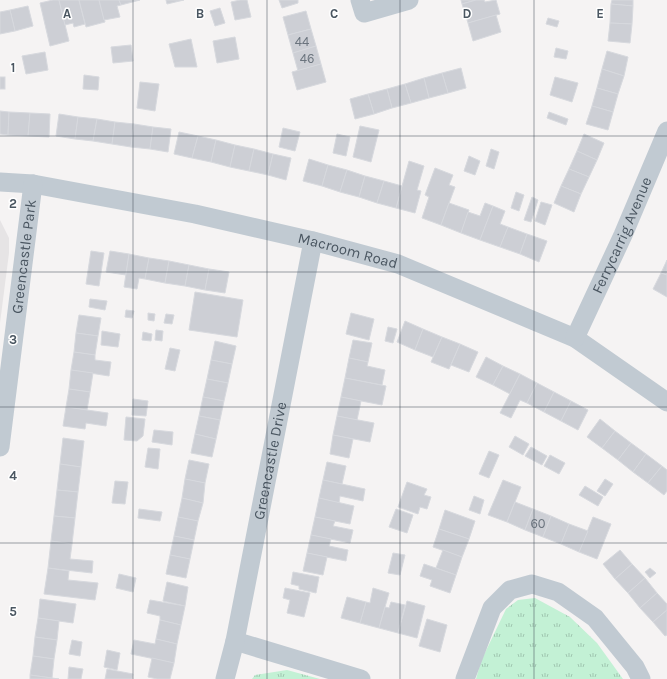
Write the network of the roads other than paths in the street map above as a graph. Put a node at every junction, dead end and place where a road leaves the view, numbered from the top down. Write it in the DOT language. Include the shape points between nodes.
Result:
graph roads {
  1 [pos="360,0"];
  2 [pos="409,0"];
  3 [pos="667,132"];
  4 [pos="0,182"];
  5 [pos="33,184"];
  6 [pos="314,241"];
  7 [pos="575,338"];
  8 [pos="667,402"];
  9 [pos="0,447"];
  10 [pos="234,641"];
  11 [pos="225,679"];
  12 [pos="361,679"];
  13 [pos="465,679"];
  14 [pos="641,679"];
  1 -- 2 [label="street" via="364,13"];
  3 -- 7 [label="street, Ferrycarrig Avenue"];
  4 -- 5 [label="street, Macroom Road"];
  5 -- 6 [label="street, Macroom Road" via="195,214"];
  5 -- 9 [label="street, Greencastle Park"];
  6 -- 7 [label="street, Macroom Road" via="398,264"];
  6 -- 10 [label="street, Greencastle Drive"];
  7 -- 8 [label="street, Macroom Road"];
  10 -- 11 [label="street, Greencastle Drive"];
  10 -- 12 [label="street"];
  13 -- 14 [label="street" via="492,608 510,590 532,584 558,592 595,618 635,667"];
}
